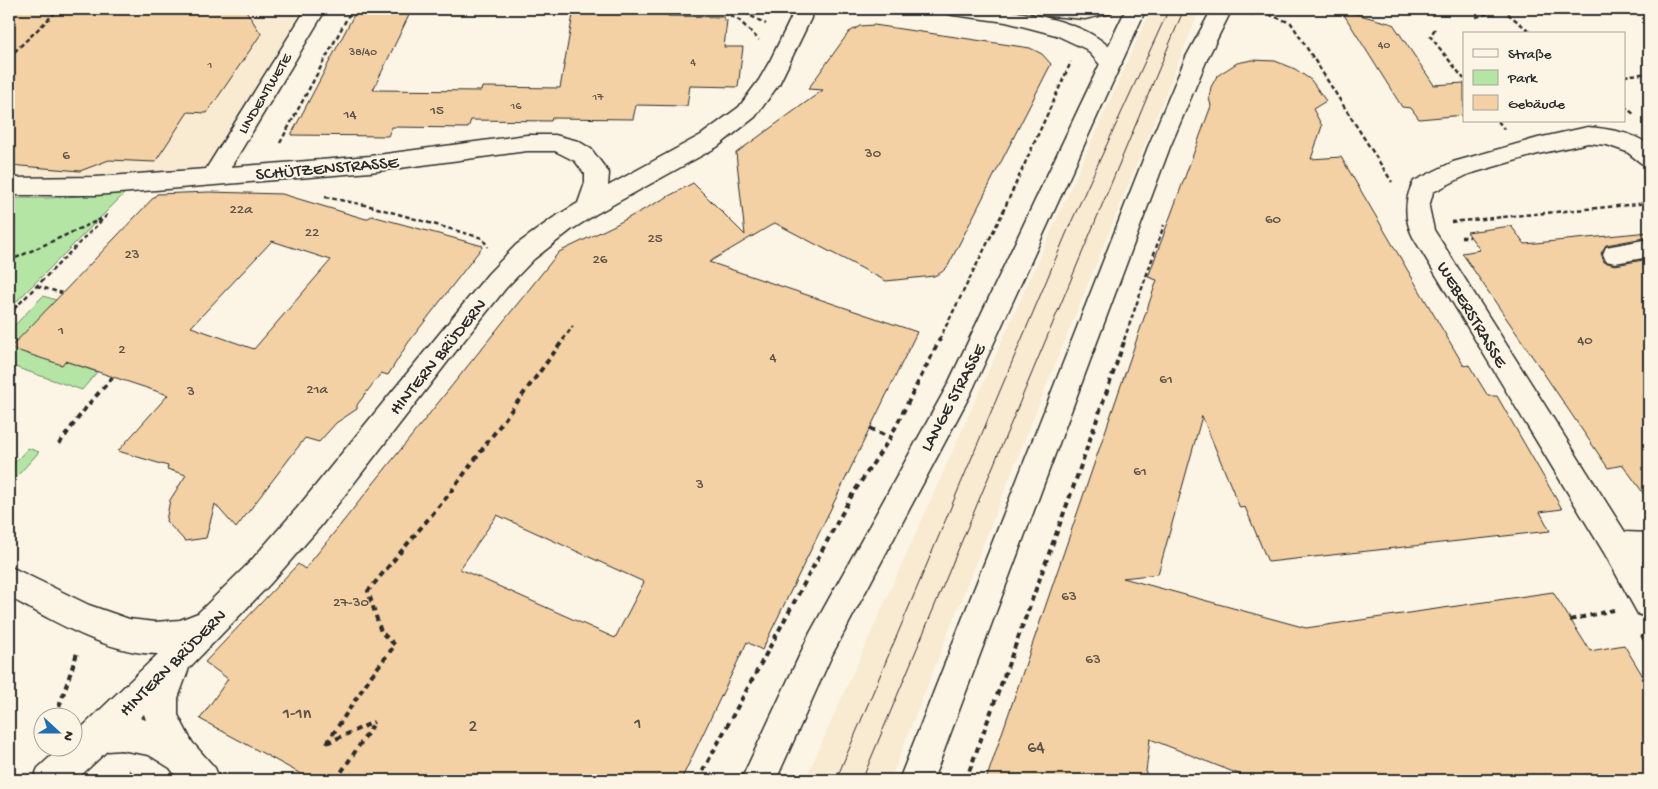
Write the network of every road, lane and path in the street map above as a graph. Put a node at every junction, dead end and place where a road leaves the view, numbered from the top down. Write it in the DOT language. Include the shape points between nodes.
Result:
graph roads {
  1 [pos="59,9"];
  2 [pos="316,9"];
  3 [pos="352,9"];
  4 [pos="954,9"];
  5 [pos="1040,9"];
  6 [pos="1104,9"];
  7 [pos="1136,9"];
  8 [pos="1222,9"];
  9 [pos="1255,9"];
  10 [pos="1503,9"];
  11 [pos="807,12"];
  12 [pos="1476,18"];
  13 [pos="1435,29"];
  14 [pos="1531,32"];
  15 [pos="1080,38"];
  16 [pos="9,57"];
  17 [pos="1111,64"];
  18 [pos="1629,70"];
  19 [pos="1649,73"];
  20 [pos="1634,74"];
  21 [pos="1626,76"];
  22 [pos="1463,78"];
  23 [pos="279,144"];
  24 [pos="1649,157"];
  25 [pos="213,177"];
  26 [pos="1392,183"];
  27 [pos="9,187"];
  28 [pos="322,197"];
  29 [pos="1649,202"];
  30 [pos="588,208"];
  31 [pos="110,211"];
  32 [pos="1167,217"];
  33 [pos="104,218"];
  34 [pos="1447,223"];
  35 [pos="1649,248"];
  36 [pos="1615,254"];
  37 [pos="484,255"];
  38 [pos="9,261"];
  39 [pos="37,286"];
  40 [pos="62,294"];
  41 [pos="9,314"];
  42 [pos="573,326"];
  43 [pos="113,377"];
  44 [pos="870,428"];
  45 [pos="890,438"];
  46 [pos="59,444"];
  47 [pos="1617,546"];
  48 [pos="1649,547"];
  49 [pos="9,581"];
  50 [pos="1649,602"];
  51 [pos="1617,610"];
  52 [pos="88,620"];
  53 [pos="1570,620"];
  54 [pos="209,624"];
  55 [pos="59,706"];
  56 [pos="99,736"];
  57 [pos="195,772"];
  58 [pos="50,780"];
  59 [pos="336,780"];
  60 [pos="698,780"];
  61 [pos="758,780"];
  62 [pos="916,780"];
  63 [pos="966,780"];
  1 -- 16 [label="path"];
  2 -- 25 [label="street, LINDENTWETE"];
  3 -- 23 [label="path"];
  4 -- 15 [label="street" via="1028,20"];
  5 -- 6 [label="street" via="1086,13"];
  7 -- 17 [label="street, LANGE STRASSE"];
  8 -- 62 [label="street" via="1197,57 1159,147"];
  9 -- 26 [label="path" via="1291,23"];
  10 -- 12 [label="path"];
  10 -- 14 [label="path"];
  11 -- 30 [label="street, HINTERN BRÜDERN" via="768,84 747,112 710,141"];
  13 -- 22 [label="path" via="1430,36"];
  15 -- 17 [label="street" via="1103,53"];
  15 -- 45 [label="path" via="1001,216"];
  17 -- 61 [label="street, LANGE STRASSE" via="957,393 821,644"];
  18 -- 20 [label="path"];
  19 -- 20 [label="path"];
  20 -- 21 [label="path"];
  24 -- 47 [label="street, WEBERSTRASSE" via="1635,146 1609,137 1574,138 1461,168 1422,187 1417,207 1422,231"];
  25 -- 27 [label="street, SCHÜTZENSTRASSE" via="96,186"];
  25 -- 30 [label="street, SCHÜTZENSTRASSE" via="370,164 527,143 555,143 583,155 596,173 597,183"];
  28 -- 37 [label="path" via="370,206 482,238 489,248"];
  29 -- 34 [label="path"];
  30 -- 54 [label="street, HINTERN BRÜDERN" via="525,252 497,281 309,517"];
  31 -- 33 [label="path"];
  32 -- 63 [label="path" via="1076,481"];
  33 -- 38 [label="path"];
  33 -- 39 [label="path"];
  35 -- 36 [label="street"];
  39 -- 40 [label="path"];
  39 -- 41 [label="path"];
  42 -- 59 [label="path" via="450,492 368,592 380,632 395,645 327,743 375,722"];
  43 -- 46 [label="path"];
  44 -- 45 [label="path"];
  45 -- 60 [label="path" via="852,495"];
  47 -- 48 [label="street"];
  47 -- 50 [label="street, WEBERSTRASSE"];
  49 -- 52 [label="street"];
  51 -- 53 [label="path"];
  52 -- 54 [label="street" via="135,636 157,639 181,637"];
  52 -- 55 [label="path"];
  54 -- 56 [label="street, HINTERN BRÜDERN"];
  54 -- 57 [label="street" via="173,669 160,700 160,716 165,729"];
  56 -- 57 [label="street, HINTERN BRÜDERN" via="125,732 147,737 168,746"];
  56 -- 58 [label="street, HINTERN BRÜDERN"];
}
